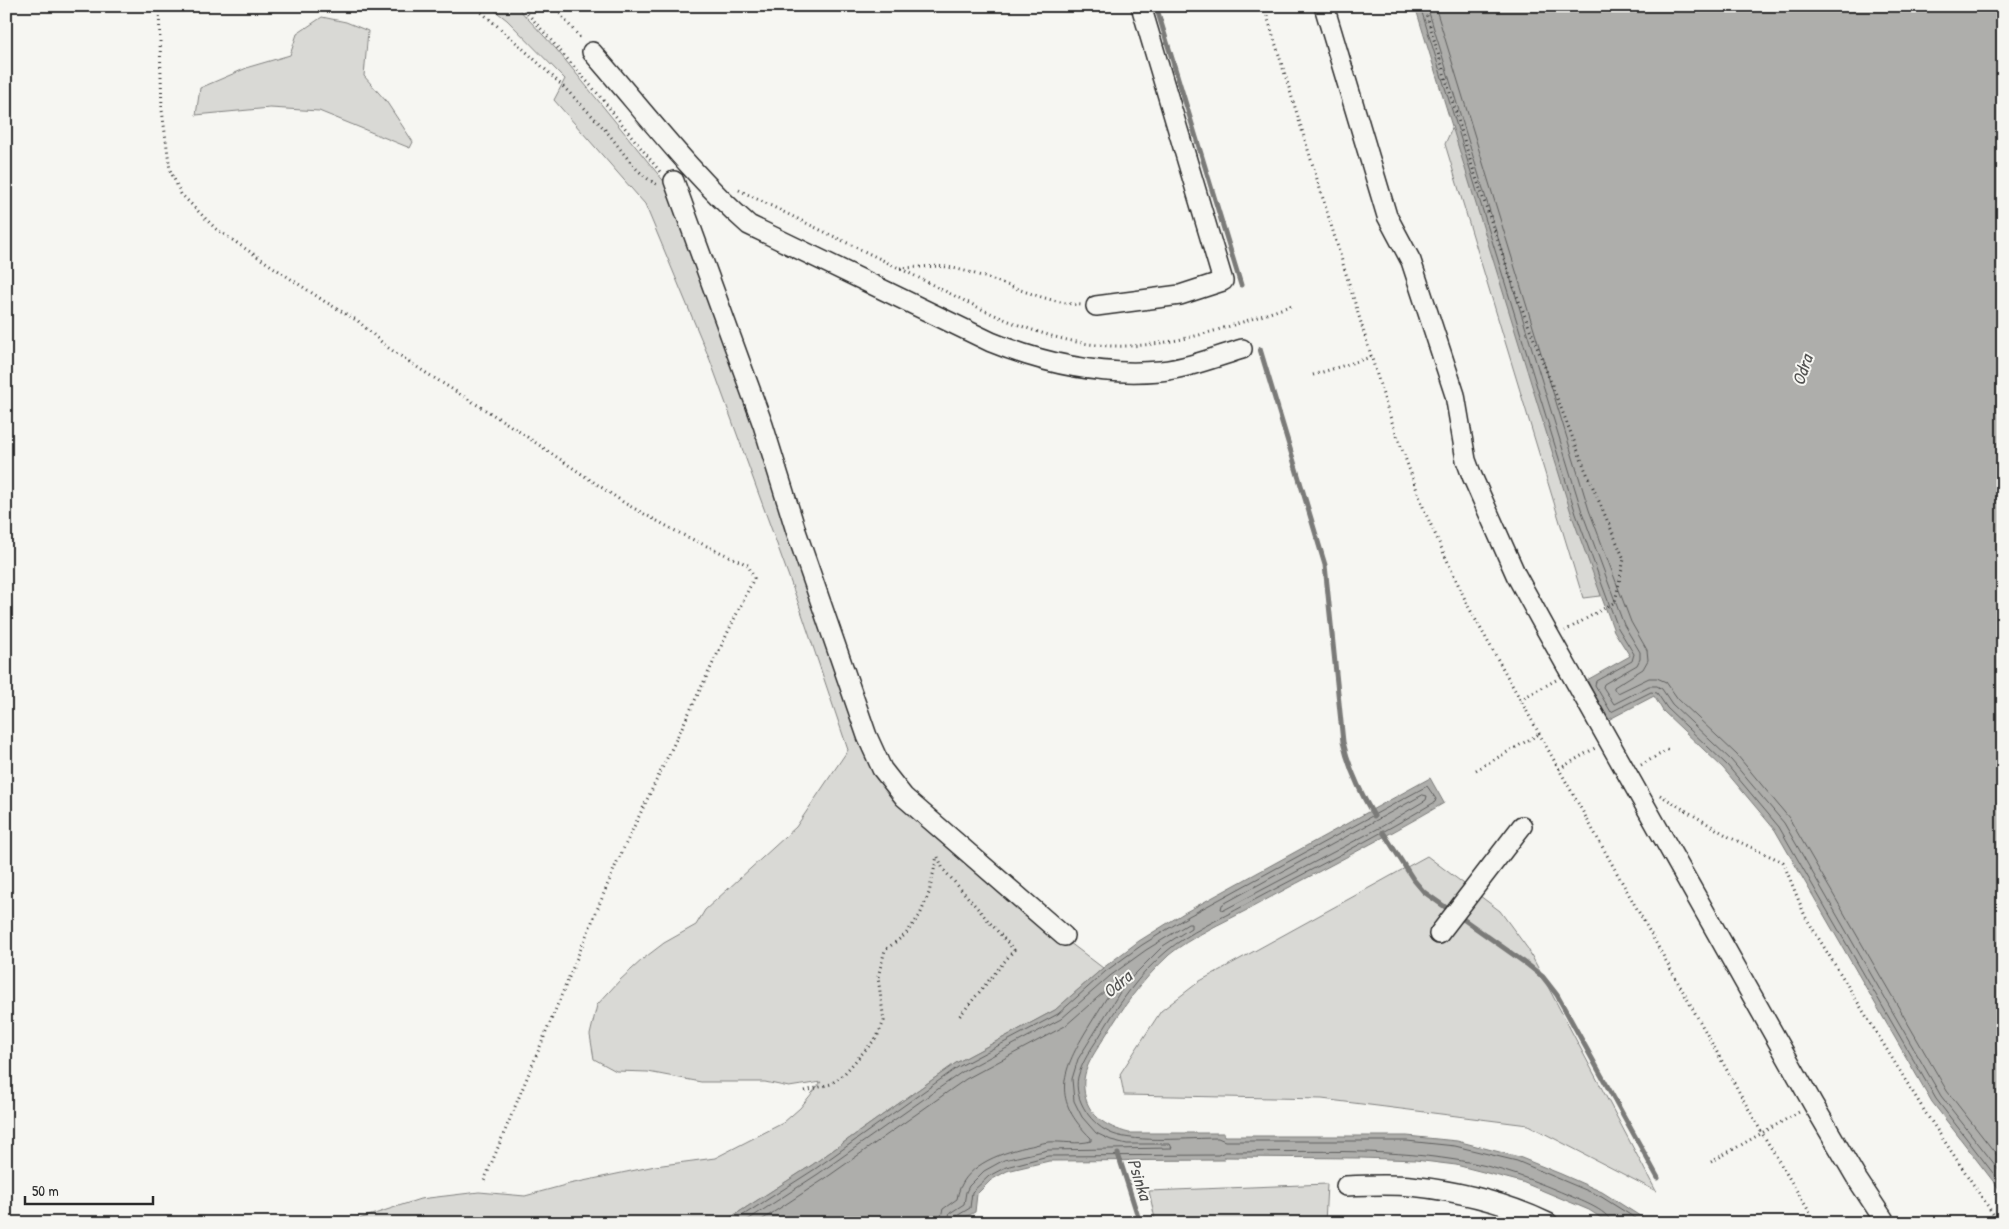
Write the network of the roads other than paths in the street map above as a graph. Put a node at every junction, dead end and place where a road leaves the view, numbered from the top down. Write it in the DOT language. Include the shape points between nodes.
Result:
graph roads {
  1 [pos="1141,6"];
  2 [pos="1324,6"];
  3 [pos="592,52"];
  4 [pos="674,180"];
  5 [pos="1096,306"];
  6 [pos="1242,349"];
  7 [pos="1522,826"];
  8 [pos="1439,934"];
  9 [pos="1064,936"];
  10 [pos="1346,1186"];
  11 [pos="1548,1223"];
  12 [pos="1886,1223"];
  1 -- 5 [label="lane" via="1223,281 1180,295"];
  2 -- 12 [label="lane" via="1387,216 1411,261 1455,396 1466,460 1516,575 1831,1136"];
  3 -- 6 [label="lane" via="693,169 749,225 991,342 1024,356 1060,365 1131,371 1161,371"];
  4 -- 9 [label="lane" via="763,425 867,736 882,769 904,797"];
  7 -- 8 [label="lane"];
  10 -- 11 [label="lane" via="1411,1186 1446,1192"];
}
